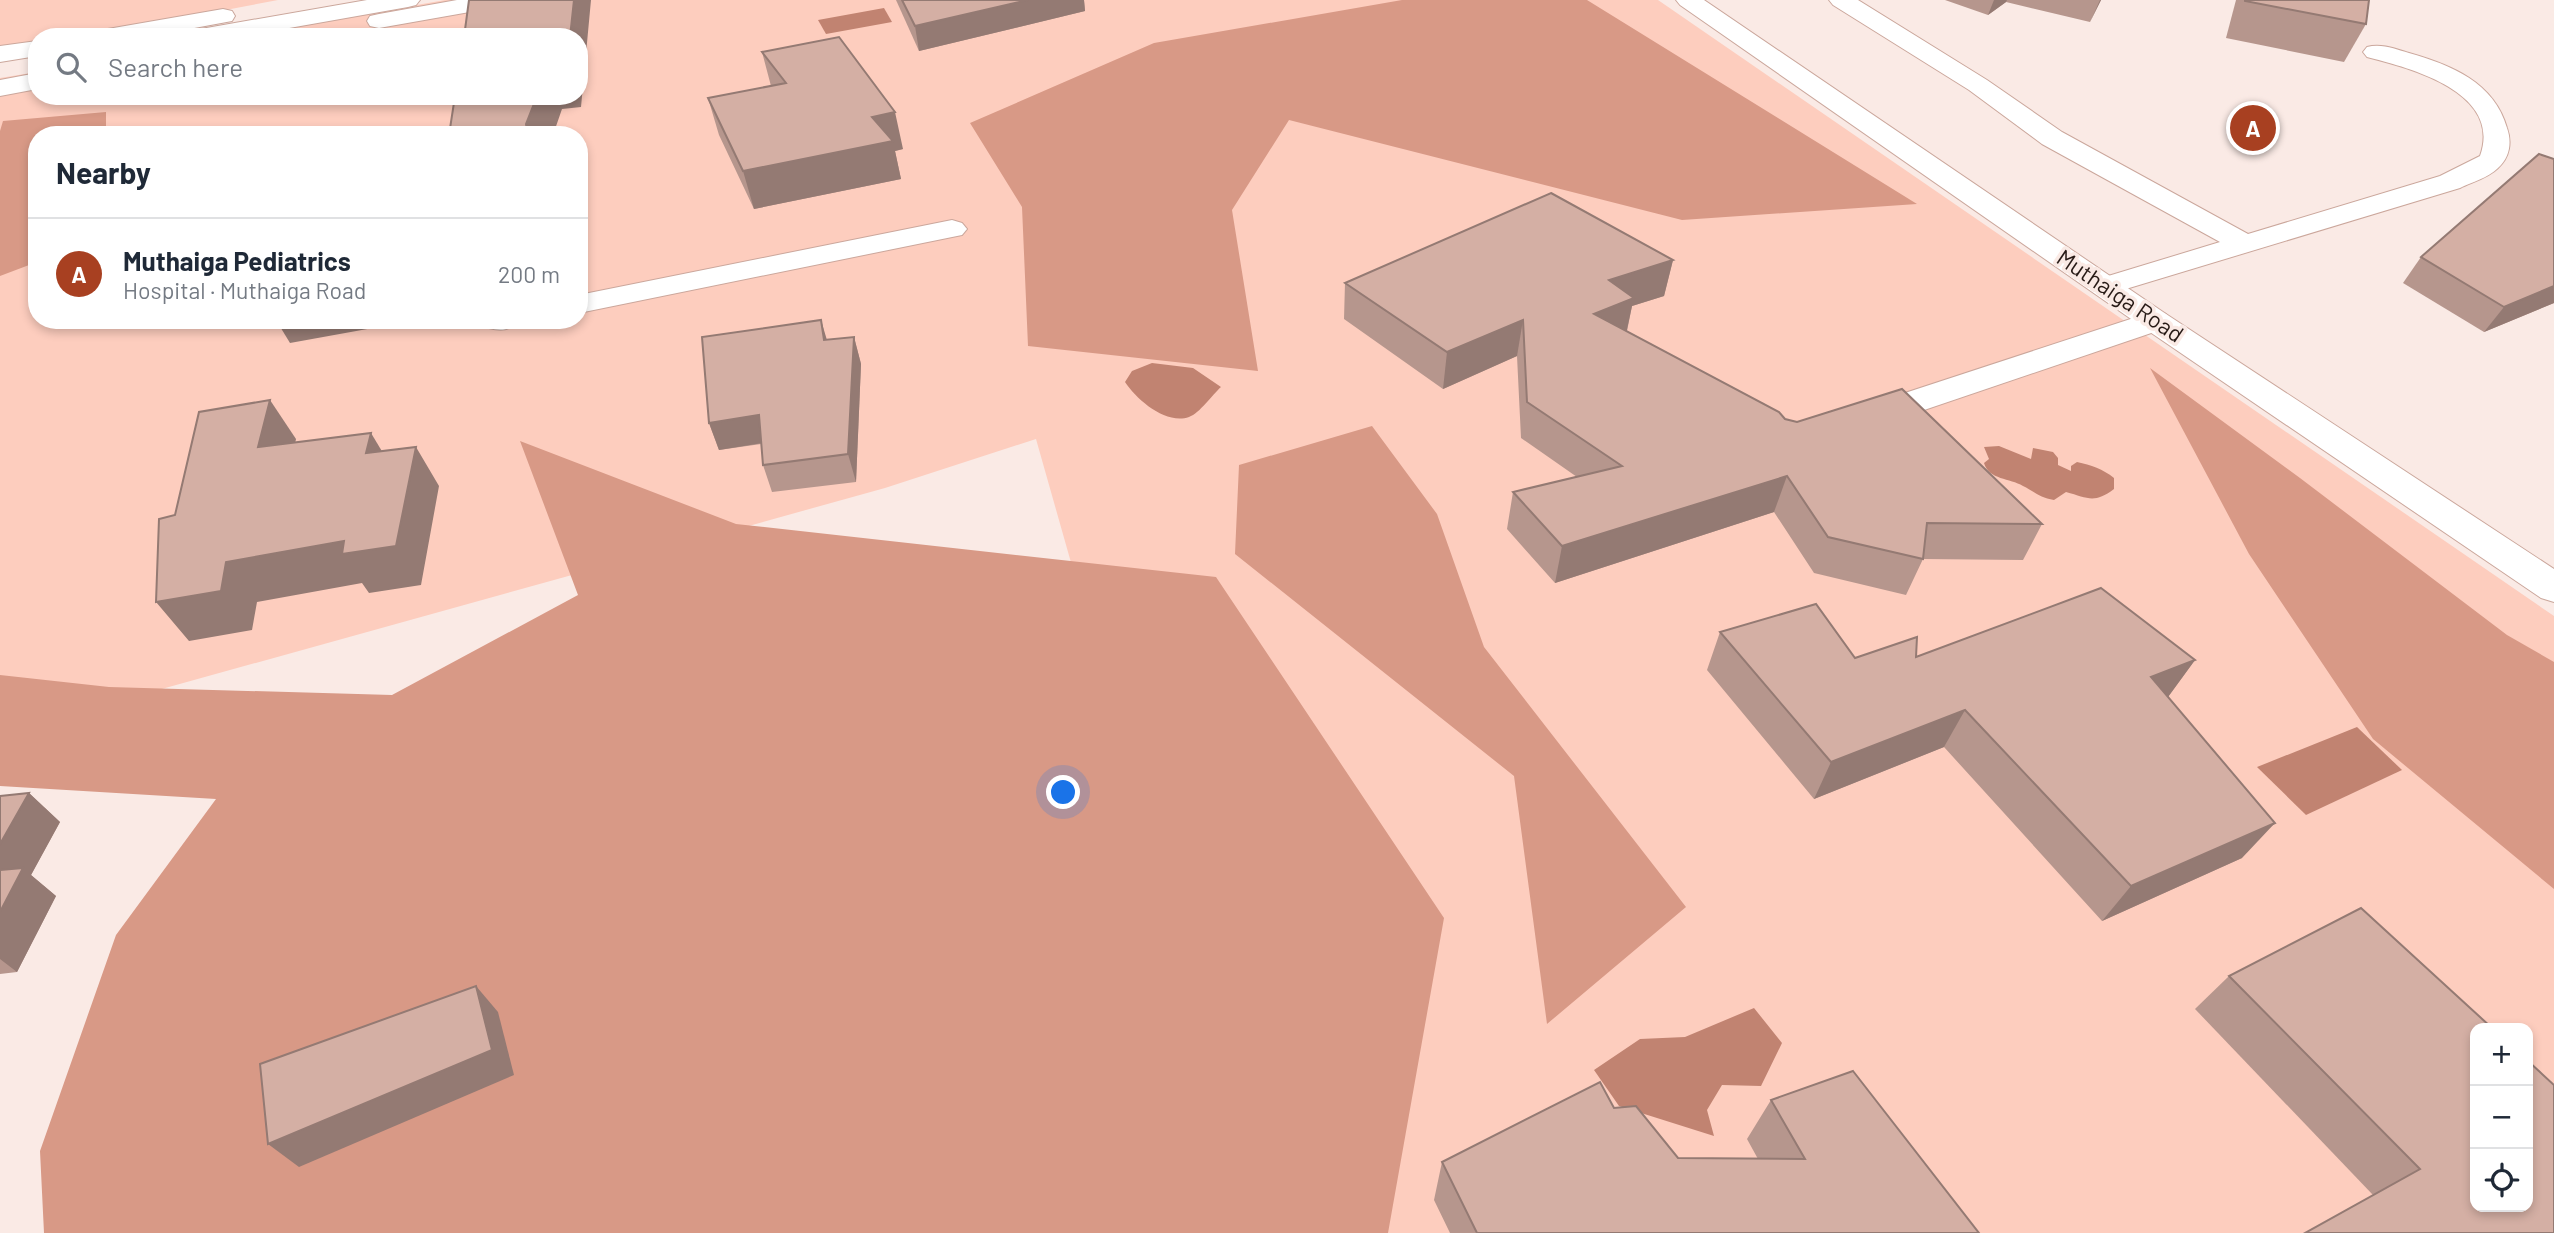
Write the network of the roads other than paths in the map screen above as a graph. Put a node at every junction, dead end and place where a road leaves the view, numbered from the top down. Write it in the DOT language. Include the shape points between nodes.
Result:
graph roads {
  1 [pos="408,0"];
  2 [pos="498,0"];
  3 [pos="1688,0"];
  4 [pos="1841,0"];
  5 [pos="304,3"];
  6 [pos="155,28"];
  7 [pos="247,28"];
  8 [pos="341,28"];
  9 [pos="28,49"];
  10 [pos="2375,52"];
  11 [pos="0,54"];
  12 [pos="28,65"];
  13 [pos="0,70"];
  14 [pos="28,83"];
  15 [pos="0,88"];
  16 [pos="952,229"];
  17 [pos="2245,244"];
  18 [pos="2106,286"];
  19 [pos="588,302"];
  20 [pos="2155,321"];
  21 [pos="1838,427"];
  22 [pos="2554,588"];
  1 -- 7 [label="main road"];
  2 -- 8 [label="main road"];
  3 -- 18 [label="main road, Muthaiga Road"];
  4 -- 17 [label="main road" via="1978,85 2052,138"];
  5 -- 6 [label="main road"];
  9 -- 11 [label="main road"];
  10 -- 17 [label="main road" via="2423,64 2466,85 2493,116 2497,144 2489,162 2450,182"];
  12 -- 13 [label="main road"];
  14 -- 15 [label="main road"];
  16 -- 19 [label="main road"];
  17 -- 18 [label="main road"];
  18 -- 20 [label="main road, Muthaiga Road"];
  20 -- 21 [label="main road"];
  20 -- 22 [label="main road, Muthaiga Road"];
}
